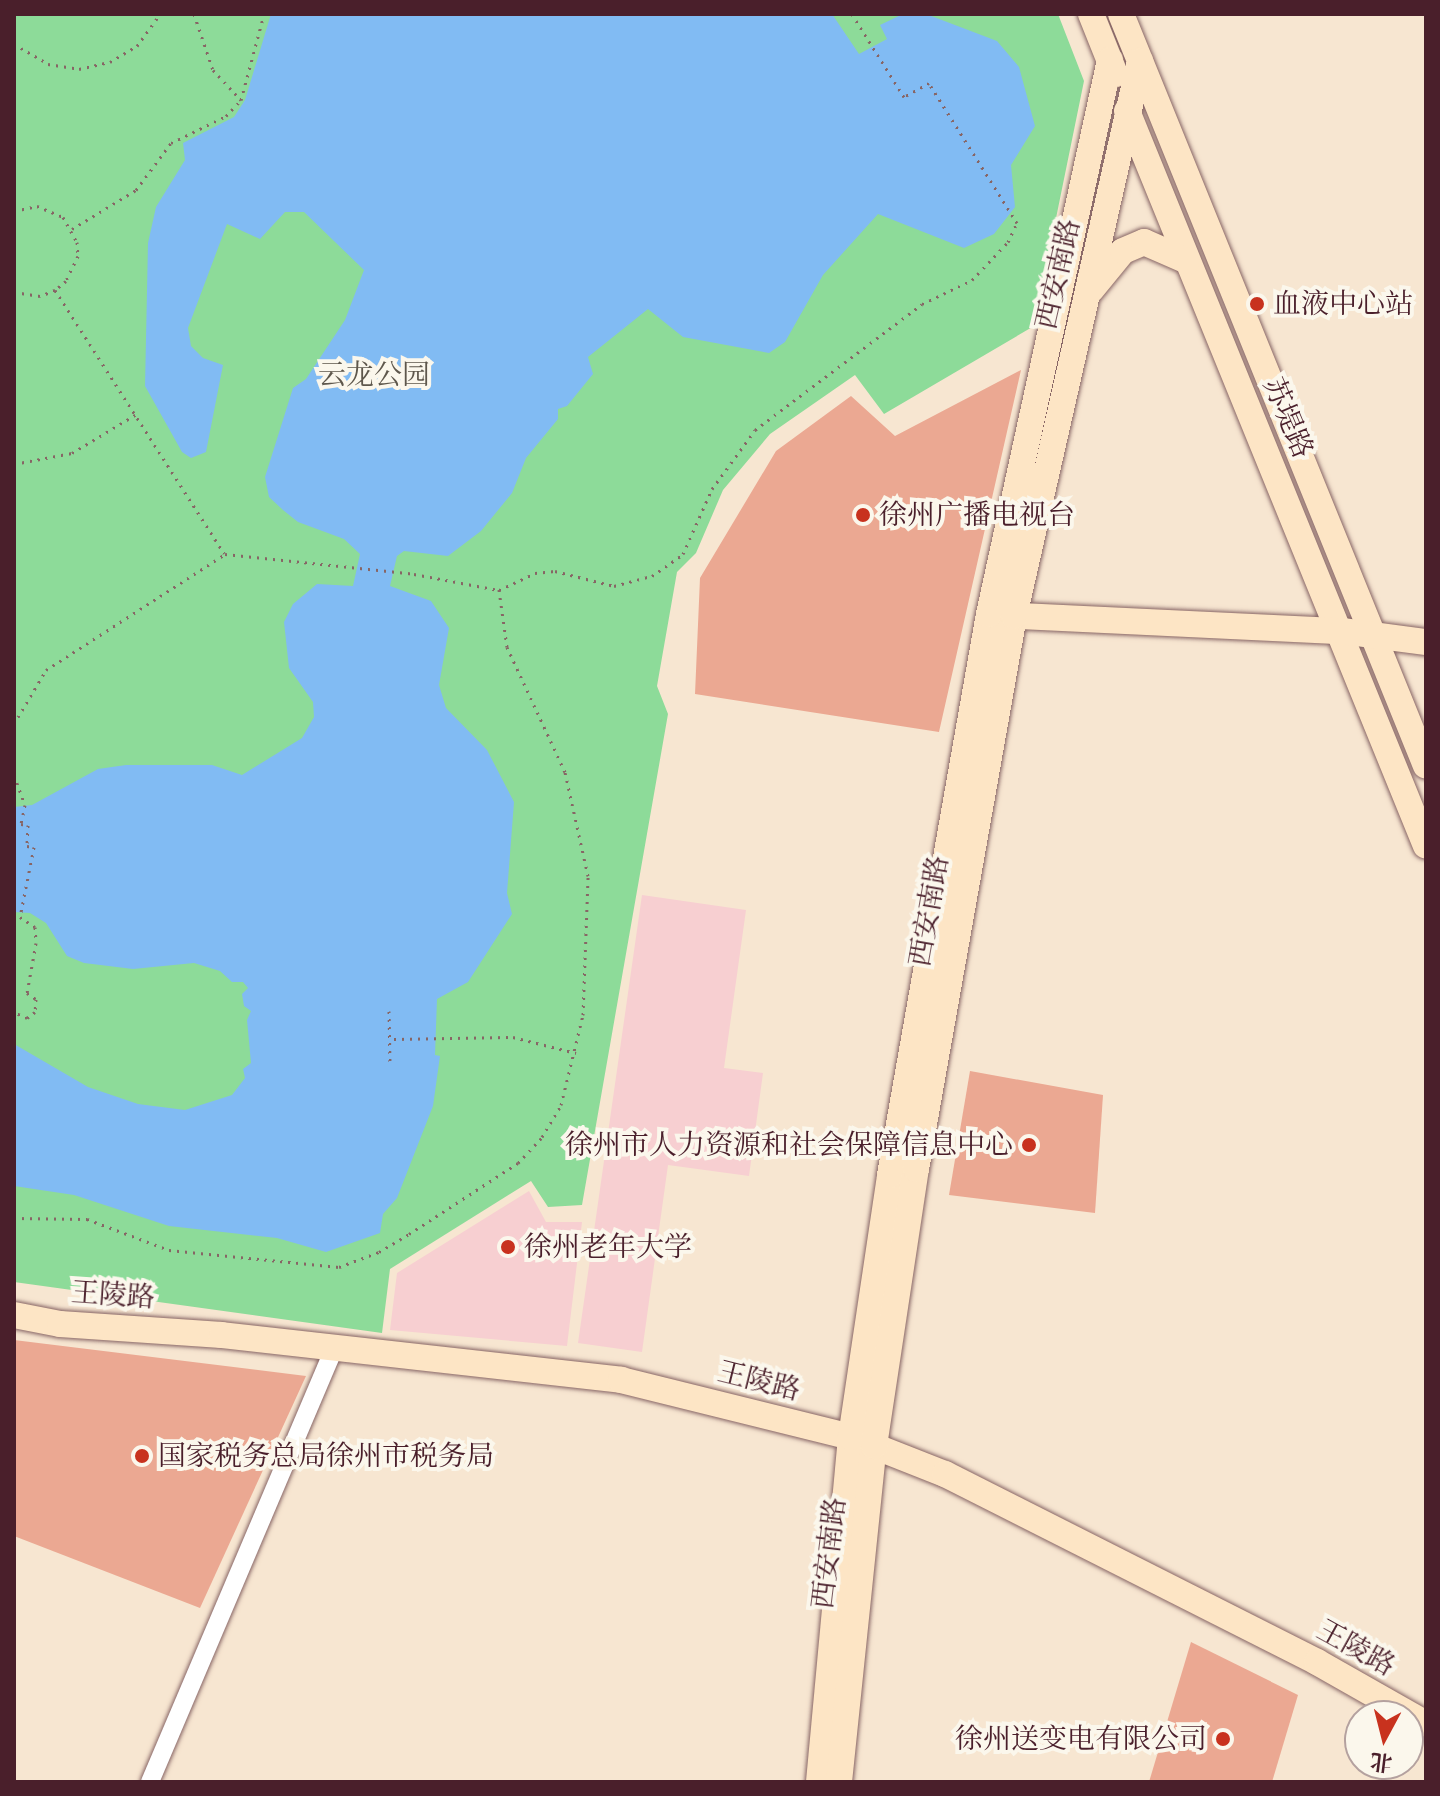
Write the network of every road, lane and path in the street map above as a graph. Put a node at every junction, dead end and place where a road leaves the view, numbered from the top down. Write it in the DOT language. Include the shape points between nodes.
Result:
graph roads {
  1 [pos="160,14"];
  2 [pos="194,14"];
  3 [pos="264,14"];
  4 [pos="852,14"];
  5 [pos="1091,14"];
  6 [pos="1121,14"];
  7 [pos="14,44"];
  8 [pos="1110,60"];
  9 [pos="1140,61"];
  10 [pos="241,100"];
  11 [pos="1128,113"];
  12 [pos="14,211"];
  13 [pos="72,229"];
  14 [pos="1187,261"];
  15 [pos="55,290"];
  16 [pos="14,292"];
  17 [pos="1086,296"];
  18 [pos="135,415"];
  19 [pos="14,464"];
  20 [pos="225,554"];
  21 [pos="499,590"];
  22 [pos="1002,615"];
  23 [pos="1342,631"];
  24 [pos="1376,636"];
  25 [pos="1426,642"];
  26 [pos="14,724"];
  27 [pos="1426,766"];
  28 [pos="14,775"];
  29 [pos="1426,846"];
  30 [pos="389,1011"];
  31 [pos="14,1012"];
  32 [pos="394,1039"];
  33 [pos="576,1054"];
  34 [pos="390,1065"];
  35 [pos="14,1218"];
  36 [pos="14,1315"];
  37 [pos="334,1348"];
  38 [pos="862,1442"];
  39 [pos="1426,1724"];
  40 [pos="150,1782"];
  41 [pos="819,1782"];
  42 [pos="839,1782"];
  1 -- 7 [label="path" via="137,46 110,62 79,69 48,64"];
  2 -- 10 [label="path" via="213,70"];
  3 -- 10 [label="path"];
  4 -- 21 [label="path" via="904,97 929,83 1017,223 1008,242 972,280 922,304 755,430 712,489 683,554 652,576 614,586 555,571 535,573"];
  5 -- 8 [label="main road, 苏堤路"];
  6 -- 9 [label="main road, 苏堤路"];
  8 -- 11 [label="main road, 苏堤路"];
  8 -- 22 [label="main road, 西安南路"];
  9 -- 11 [label="main road, 西安南路"];
  9 -- 24 [label="main road, 苏堤路"];
  10 -- 13 [label="path" via="226,116 171,143 136,190"];
  11 -- 14 [label="main road, 苏堤路"];
  11 -- 17 [label="main road, 西安南路"];
  12 -- 13 [label="path" via="50,210"];
  13 -- 15 [label="path" via="78,256 66,281"];
  14 -- 17 [label="main road" via="1144,242 1123,251"];
  14 -- 23 [label="main road, 苏堤路"];
  15 -- 16 [label="path" via="40,296"];
  15 -- 18 [label="path"];
  17 -- 22 [label="main road, 西安南路"];
  18 -- 19 [label="path" via="72,453"];
  18 -- 20 [label="path"];
  20 -- 21 [label="path" via="414,574"];
  20 -- 26 [label="path" via="46,670"];
  21 -- 33 [label="path" via="507,647 565,772 588,876 587,975"];
  22 -- 23 [label="main road"];
  22 -- 38 [label="main road, 西安南路" via="890,1175"];
  23 -- 24 [label="main road"];
  23 -- 29 [label="main road, 苏堤路"];
  24 -- 25 [label="main road"];
  24 -- 27 [label="main road, 苏堤路"];
  28 -- 31 [label="path" via="25,805 21,824 28,825 27,846 34,847 20,917 35,927 27,993 36,999 35,1012 27,1018"];
  30 -- 32 [label="path"];
  32 -- 33 [label="path" via="513,1037"];
  32 -- 34 [label="path"];
  33 -- 35 [label="path" via="561,1105 518,1163 379,1252 339,1267 169,1250 87,1219"];
  36 -- 37 [label="main road, 王陵路" via="60,1324"];
  37 -- 38 [label="main road, 王陵路" via="621,1380"];
  37 -- 40 [label="street"];
  38 -- 39 [label="main road, 王陵路" via="945,1474 1317,1662"];
  38 -- 41 [label="main road, 西安南路"];
  38 -- 42 [label="main road, 西安南路"];
}
